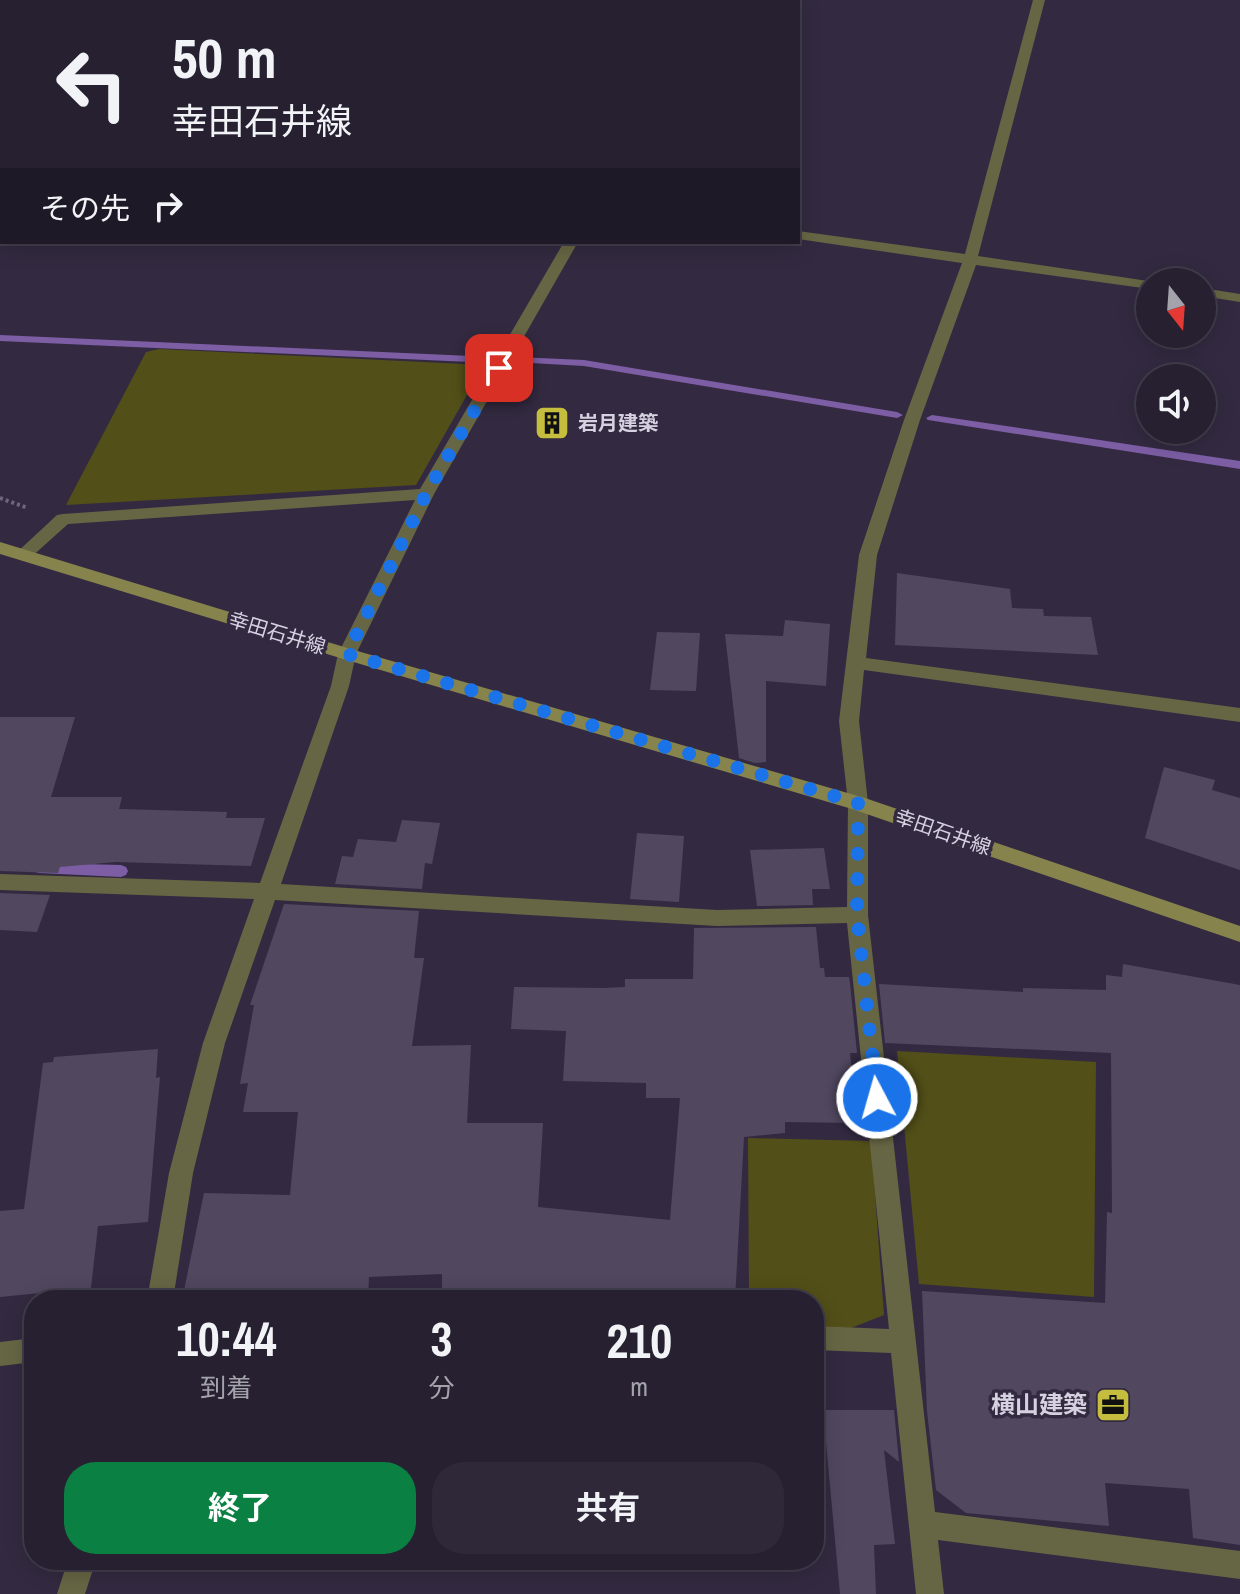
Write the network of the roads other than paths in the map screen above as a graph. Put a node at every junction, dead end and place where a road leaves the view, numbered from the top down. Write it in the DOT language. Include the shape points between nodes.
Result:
graph roads {
  1 [pos="1039,0"];
  2 [pos="800,235"];
  3 [pos="570,244"];
  4 [pos="970,261"];
  5 [pos="1136,283"];
  6 [pos="1216,294"];
  7 [pos="1240,298"];
  8 [pos="426,494"];
  9 [pos="0,548"];
  10 [pos="23,555"];
  11 [pos="347,654"];
  12 [pos="856,663"];
  13 [pos="1240,715"];
  14 [pos="858,803"];
  15 [pos="0,882"];
  16 [pos="266,891"];
  17 [pos="857,915"];
  18 [pos="1240,934"];
  19 [pos="162,1290"];
  20 [pos="824,1338"];
  21 [pos="904,1342"];
  22 [pos="24,1351"];
  23 [pos="0,1354"];
  24 [pos="921,1524"];
  25 [pos="1240,1565"];
  26 [pos="79,1570"];
  27 [pos="71,1594"];
  28 [pos="930,1594"];
  1 -- 4 [label="street"];
  2 -- 4 [label="street"];
  3 -- 8 [label="street"];
  4 -- 5 [label="street"];
  4 -- 12 [label="street" via="868,555"];
  6 -- 7 [label="street"];
  8 -- 10 [label="street" via="63,519"];
  8 -- 11 [label="street"];
  9 -- 10 [label="main road, 幸田石井線"];
  10 -- 11 [label="main road, 幸田石井線"];
  11 -- 14 [label="main road, 幸田石井線"];
  11 -- 16 [label="street"];
  12 -- 13 [label="street"];
  12 -- 14 [label="street" via="849,721"];
  14 -- 17 [label="street"];
  14 -- 18 [label="main road, 幸田石井線"];
  15 -- 16 [label="street"];
  16 -- 17 [label="street" via="717,918"];
  16 -- 19 [label="street" via="214,1043 181,1173"];
  17 -- 21 [label="street"];
  20 -- 21 [label="street"];
  21 -- 24 [label="street"];
  22 -- 23 [label="street"];
  24 -- 25 [label="street"];
  24 -- 28 [label="street"];
  26 -- 27 [label="street"];
}
